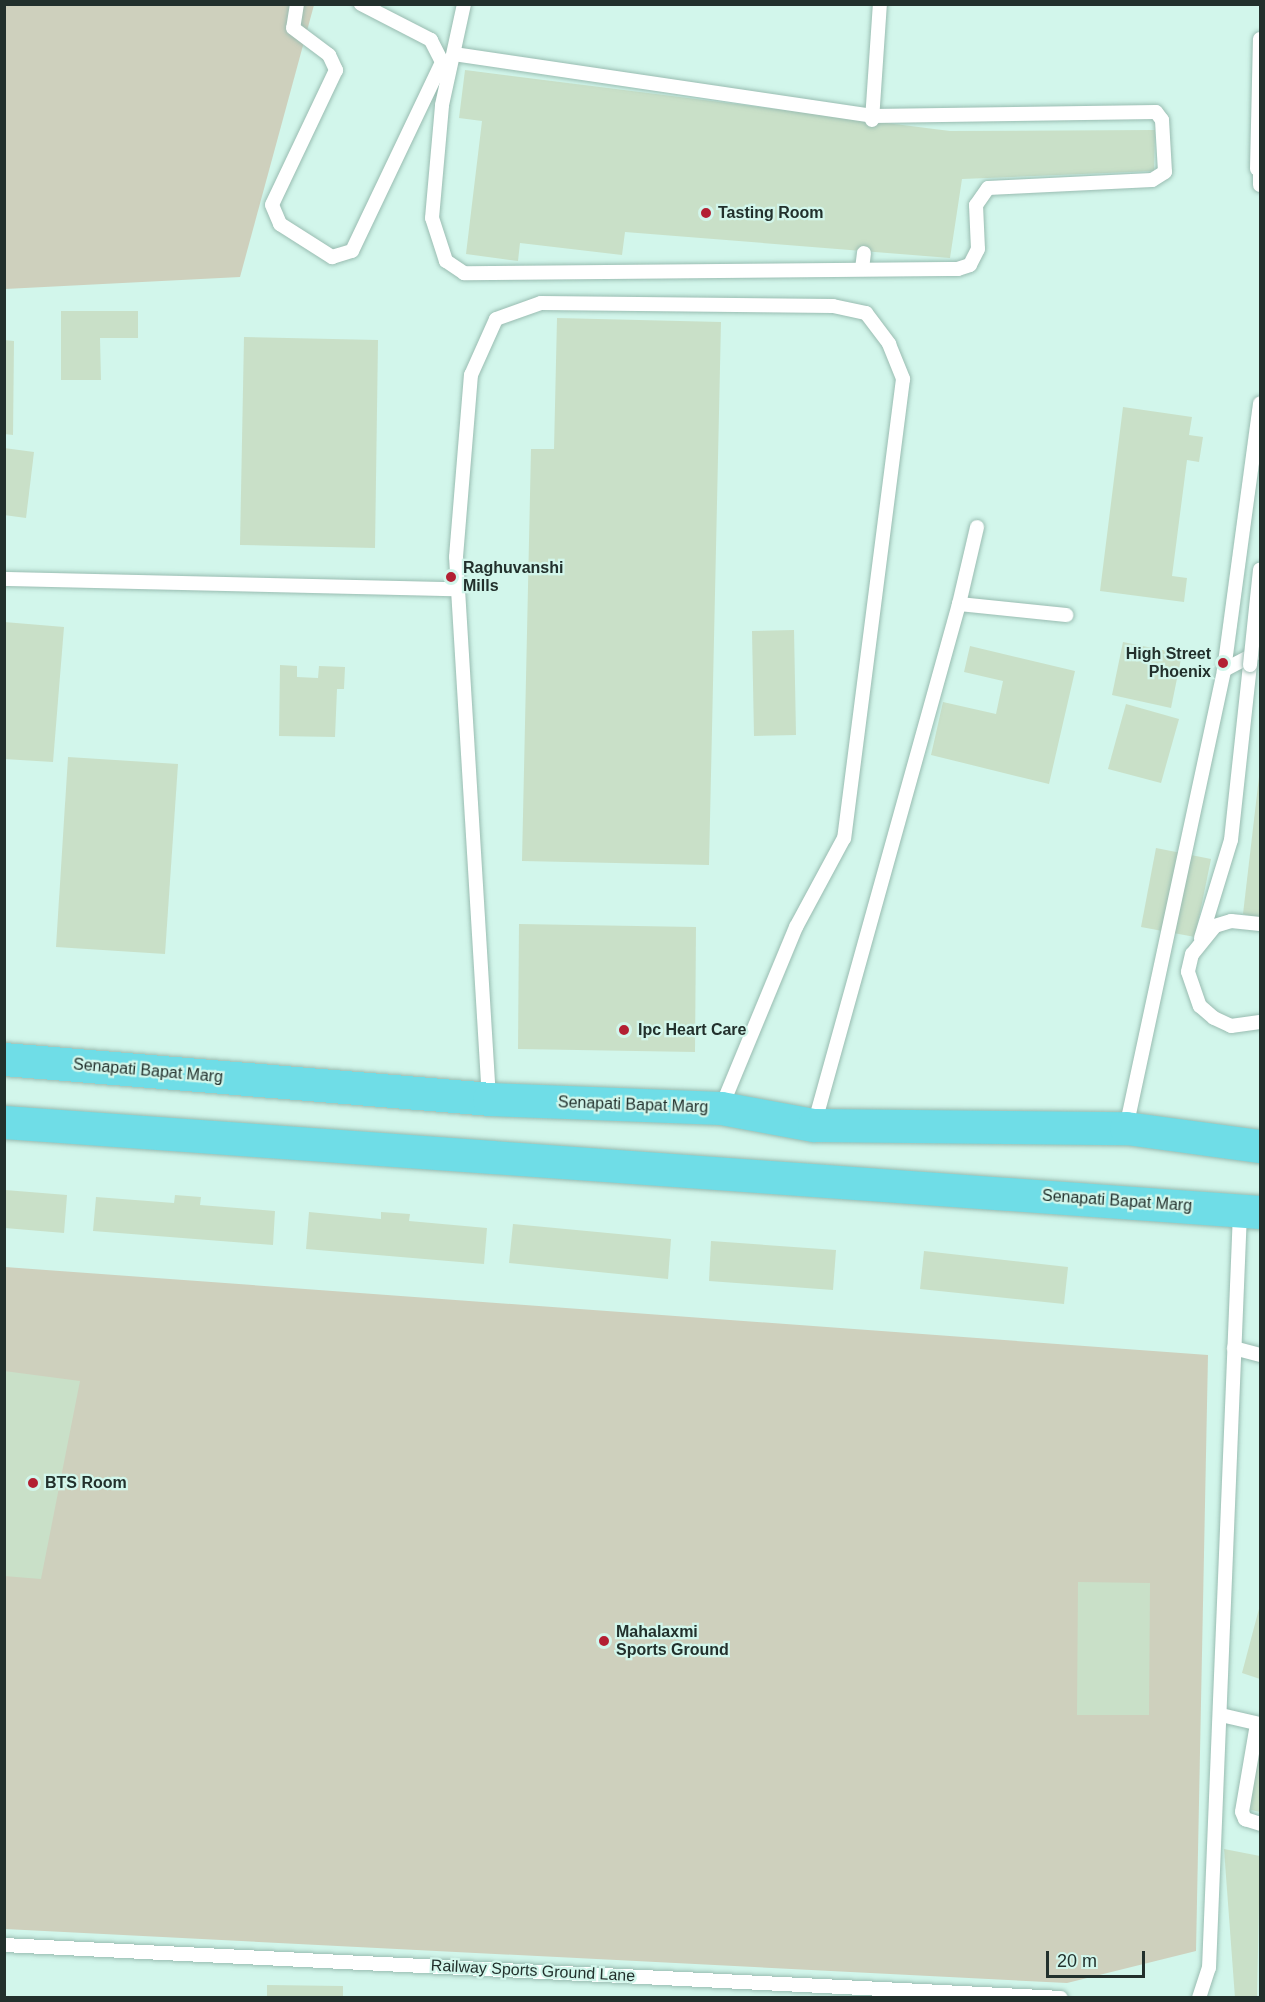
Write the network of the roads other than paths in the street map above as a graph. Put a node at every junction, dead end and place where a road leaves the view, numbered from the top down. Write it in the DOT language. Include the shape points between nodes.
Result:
graph roads {
  1 [pos="297,4"];
  2 [pos="361,4"];
  3 [pos="464,4"];
  4 [pos="880,4"];
  5 [pos="1260,39"];
  6 [pos="454,54"];
  7 [pos="872,118"];
  8 [pos="1259,168"];
  9 [pos="1260,185"];
  10 [pos="864,253"];
  11 [pos="862,269"];
  12 [pos="1260,403"];
  13 [pos="977,527"];
  14 [pos="1260,570"];
  15 [pos="4,579"];
  16 [pos="458,590"];
  17 [pos="959,604"];
  18 [pos="1065,615"];
  19 [pos="1260,651"];
  20 [pos="1224,670"];
  21 [pos="1260,924"];
  22 [pos="1201,938"];
  23 [pos="1260,1022"];
  24 [pos="4,1059"];
  25 [pos="489,1099"];
  26 [pos="721,1108"];
  27 [pos="4,1122"];
  28 [pos="814,1125"];
  29 [pos="1126,1128"];
  30 [pos="1260,1146"];
  31 [pos="1250,1211"];
  32 [pos="1234,1348"];
  33 [pos="1260,1355"];
  34 [pos="1221,1715"];
  35 [pos="1259,1724"];
  36 [pos="1260,1824"];
  37 [pos="4,1945"];
  38 [pos="1061,1998"];
  39 [pos="1199,1998"];
  1 -- 2 [label="lane" via="293,28 329,55 336,70 272,205 280,224 332,257 352,251 442,62 431,40"];
  3 -- 6 [label="lane"];
  4 -- 7 [label="lane"];
  5 -- 8 [label="lane"];
  6 -- 7 [label="lane"];
  6 -- 11 [label="lane" via="442,105 432,218 446,261 464,273"];
  7 -- 11 [label="lane" via="1156,112 1162,120 1166,172 1152,180 988,188 978,195 978,249 970,265"];
  8 -- 9 [label="lane"];
  10 -- 11 [label="lane"];
  12 -- 20 [label="lane"];
  13 -- 17 [label="lane"];
  14 -- 22 [label="lane, bridge" via="1231,840"];
  15 -- 16 [label="lane"];
  16 -- 25 [label="lane"];
  16 -- 26 [label="lane" via="471,375 495,319 542,303 833,306 866,313 889,344 903,380 844,838 796,927"];
  17 -- 18 [label="lane"];
  17 -- 28 [label="lane"];
  19 -- 20 [label="lane"];
  20 -- 29 [label="lane"];
  21 -- 22 [label="lane" via="1232,921"];
  22 -- 23 [label="lane" via="1188,972 1200,1006 1231,1026"];
  24 -- 25 [label="main road, Senapati Bapat Marg"];
  25 -- 26 [label="main road, Senapati Bapat Marg"];
  26 -- 28 [label="main road, Senapati Bapat Marg"];
  27 -- 31 [label="main road, Senapati Bapat Marg"];
  28 -- 29 [label="main road, Senapati Bapat Marg"];
  29 -- 30 [label="main road, Senapati Bapat Marg"];
  31 -- 32 [label="lane"];
  32 -- 33 [label="lane"];
  32 -- 34 [label="lane"];
  34 -- 35 [label="lane"];
  34 -- 39 [label="lane" via="1209,1968"];
  35 -- 36 [label="lane" via="1242,1812 1245,1819"];
  37 -- 38 [label="lane, Railway Sports Ground Lane"];
}
